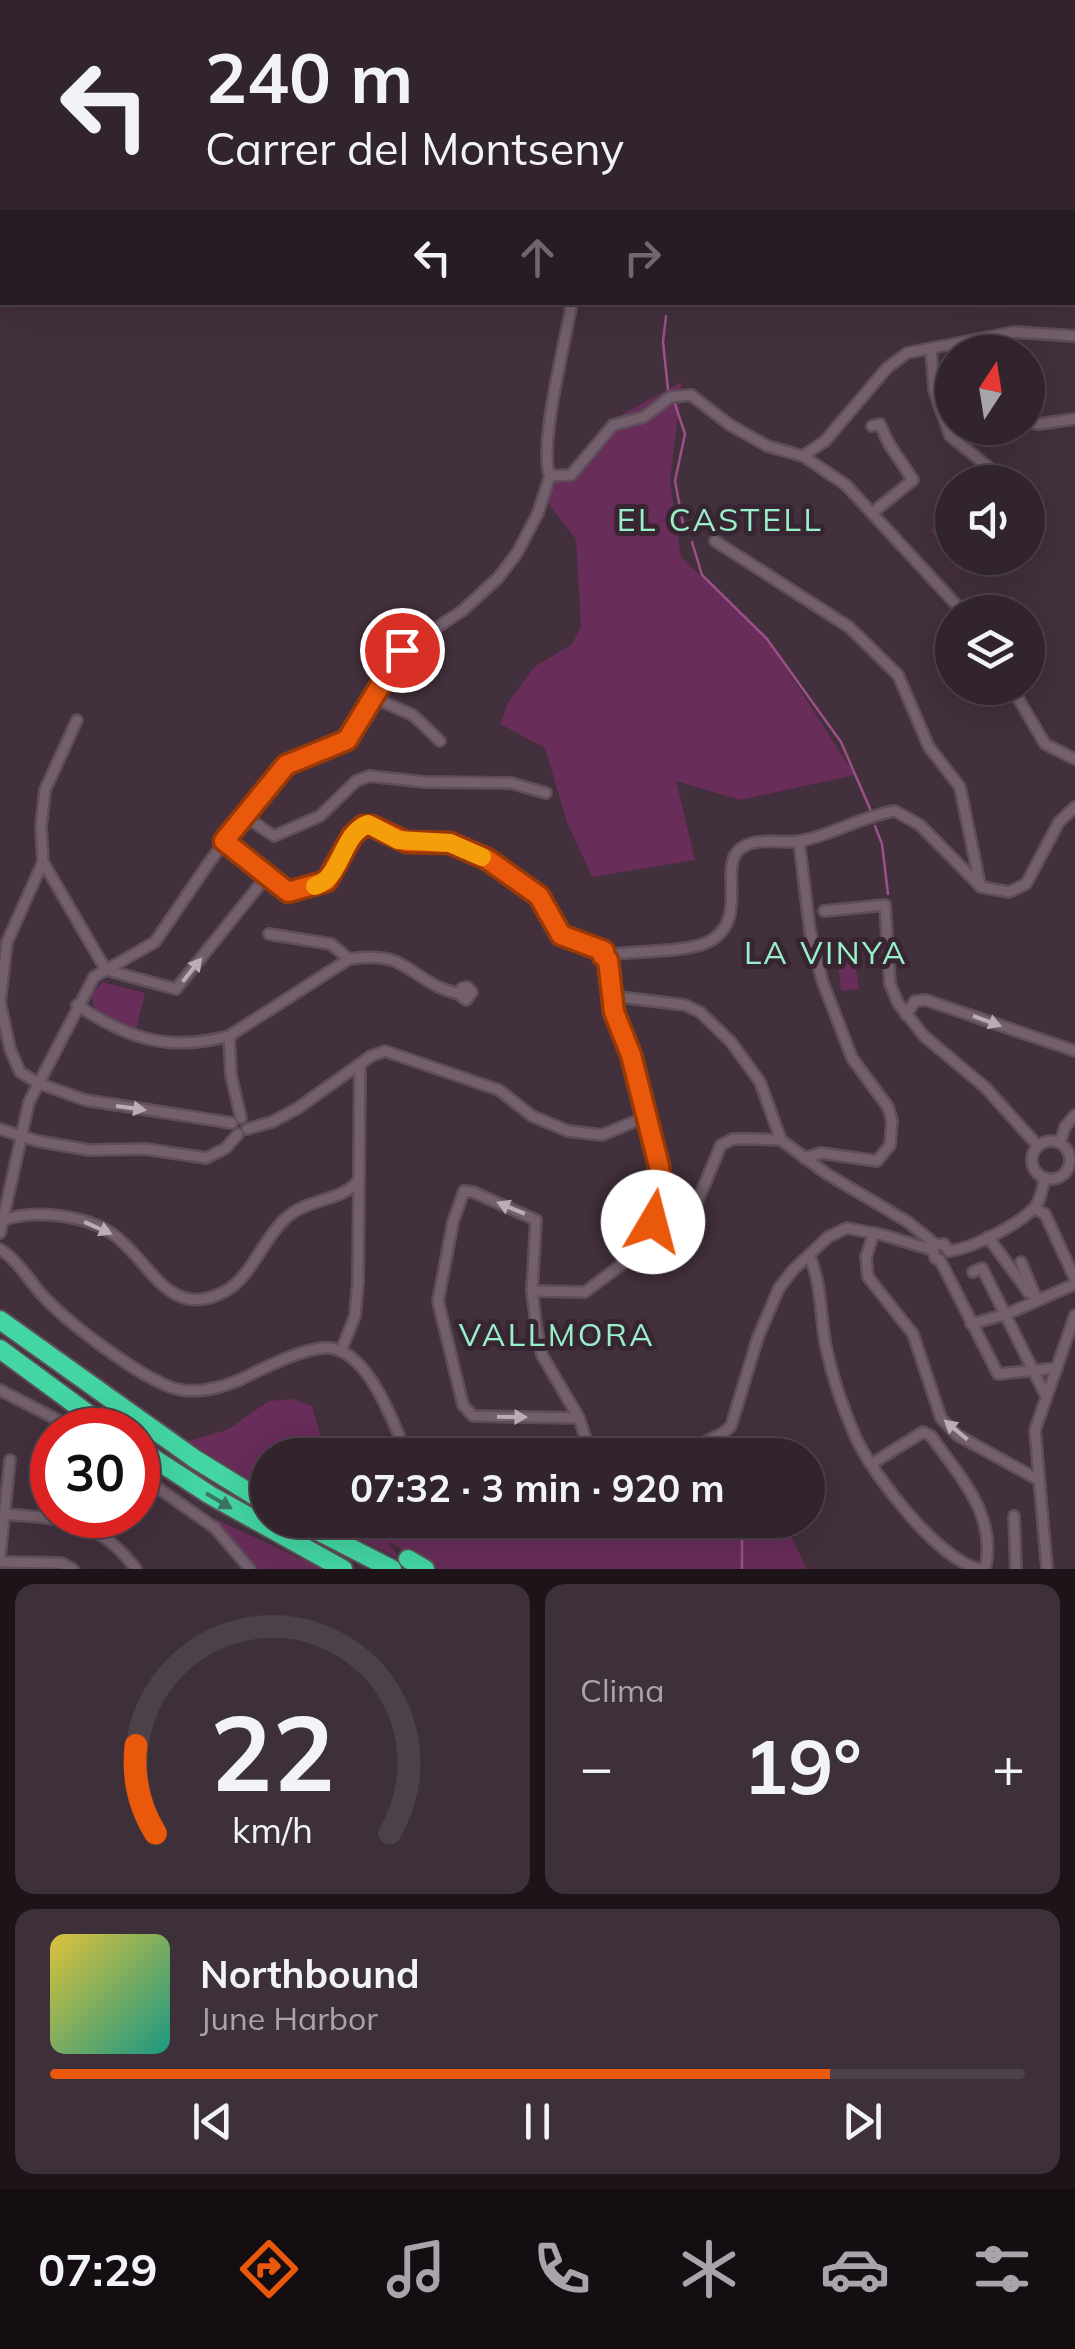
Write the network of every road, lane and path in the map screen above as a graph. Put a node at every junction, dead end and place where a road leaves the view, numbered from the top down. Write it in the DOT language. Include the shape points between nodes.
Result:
graph roads {
  1 [pos="571,305"];
  2 [pos="1075,336"];
  3 [pos="931,349"];
  4 [pos="1075,419"];
  5 [pos="1045,423"];
  6 [pos="872,426"];
  7 [pos="803,456"];
  8 [pos="985,465"];
  9 [pos="550,476"];
  10 [pos="872,513"];
  11 [pos="715,541"];
  12 [pos="947,595"];
  13 [pos="374,698"];
  14 [pos="1022,705"];
  15 [pos="77,720"];
  16 [pos="440,741"];
  17 [pos="1075,759"];
  18 [pos="546,793"];
  19 [pos="1075,807"];
  20 [pos="243,815"];
  21 [pos="224,841"];
  22 [pos="799,841"];
  23 [pos="43,862"];
  24 [pos="266,877"];
  25 [pos="981,888"];
  26 [pos="824,911"];
  27 [pos="268,934"];
  28 [pos="609,955"];
  29 [pos="348,959"];
  30 [pos="106,970"];
  31 [pos="459,994"];
  32 [pos="611,996"];
  33 [pos="77,1005"];
  34 [pos="906,1015"];
  35 [pos="229,1036"];
  36 [pos="1075,1051"];
  37 [pos="360,1064"];
  38 [pos="38,1083"];
  39 [pos="1075,1115"];
  40 [pos="646,1117"];
  41 [pos="236,1121"];
  42 [pos="0,1130"];
  43 [pos="242,1131"];
  44 [pos="20,1136"];
  45 [pos="780,1140"];
  46 [pos="1060,1143"];
  47 [pos="1038,1146"];
  48 [pos="804,1158"];
  49 [pos="1072,1168"];
  50 [pos="1045,1178"];
  51 [pos="358,1182"];
  52 [pos="341,1196"];
  53 [pos="358,1206"];
  54 [pos="1034,1208"];
  55 [pos="3,1220"];
  56 [pos="0,1233"];
  57 [pos="874,1233"];
  58 [pos="988,1237"];
  59 [pos="644,1248"];
  60 [pos="934,1248"];
  61 [pos="0,1250"];
  62 [pos="949,1251"];
  63 [pos="809,1255"];
  64 [pos="940,1260"];
  65 [pos="973,1272"];
  66 [pos="1075,1282"];
  67 [pos="532,1291"];
  68 [pos="1036,1298"];
  69 [pos="1007,1314"];
  70 [pos="1075,1315"];
  71 [pos="0,1320"];
  72 [pos="971,1324"];
  73 [pos="30,1342"];
  74 [pos="0,1350"];
  75 [pos="341,1351"];
  76 [pos="1057,1368"];
  77 [pos="1036,1371"];
  78 [pos="0,1390"];
  79 [pos="1046,1396"];
  80 [pos="35,1408"];
  81 [pos="80,1408"];
  82 [pos="579,1418"];
  83 [pos="182,1436"];
  84 [pos="399,1438"];
  85 [pos="585,1438"];
  86 [pos="713,1438"];
  87 [pos="10,1460"];
  88 [pos="160,1463"];
  89 [pos="872,1463"];
  90 [pos="1039,1480"];
  91 [pos="160,1489"];
  92 [pos="250,1493"];
  93 [pos="4,1514"];
  94 [pos="1014,1516"];
  95 [pos="339,1538"];
  96 [pos="0,1559"];
  97 [pos="400,1564"];
  98 [pos="73,1569"];
  99 [pos="136,1569"];
  100 [pos="250,1569"];
  101 [pos="343,1569"];
  102 [pos="425,1569"];
  103 [pos="981,1569"];
  104 [pos="1016,1569"];
  105 [pos="1047,1569"];
  1 -- 9 [label="street" via="552,413"];
  2 -- 3 [label="street" via="1014,332"];
  3 -- 7 [label="street" via="907,353 887,368"];
  3 -- 8 [label="street" via="934,390 950,436"];
  4 -- 5 [label="street"];
  6 -- 10 [label="street" via="880,424 913,480"];
  7 -- 9 [label="street" via="767,446 691,395 670,397 644,418 613,425 571,475"];
  7 -- 10 [label="street" via="846,485"];
  9 -- 13 [label="street" via="538,513 498,578 462,612 402,650"];
  10 -- 12 [label="street"];
  11 -- 25 [label="street" via="849,627 898,675 929,746 960,787"];
  13 -- 16 [label="street" via="413,715"];
  13 -- 20 [label="street" via="347,740 286,765"];
  14 -- 17 [label="street" via="1044,744"];
  15 -- 23 [label="street" via="45,790"];
  18 -- 20 [label="street" via="511,783 369,776 320,816 274,836"];
  19 -- 25 [label="street" via="1026,884 1008,892"];
  20 -- 21 [label="street"];
  21 -- 24 [label="street"];
  21 -- 30 [label="street" via="159,937"];
  22 -- 25 [label="street" via="895,811 920,826"];
  22 -- 28 [label="street" via="751,842 736,854 733,905 714,938"];
  22 -- 48 [label="street" via="822,980 852,1058 888,1108 893,1133 876,1161 822,1153"];
  23 -- 30 [label="street"];
  23 -- 38 [label="street" via="7,942 0,1002 16,1066"];
  24 -- 28 [label="street" via="288,892 324,883 352,836 368,824 398,840 450,843 487,859 539,896 561,935"];
  30 -- 24 [label="street, one-way" via="176,989"];
  26 -- 34 [label="street" via="885,905 890,984"];
  27 -- 29 [label="street" via="331,944"];
  28 -- 32 [label="street"];
  29 -- 31 [label="street" via="392,958 431,986"];
  29 -- 35 [label="street"];
  30 -- 33 [label="street"];
  32 -- 40 [label="street"];
  32 -- 45 [label="street" via="700,1012 753,1072"];
  33 -- 35 [label="street" via="158,1042"];
  33 -- 38 [label="street"];
  34 -- 36 [label="street, one-way" via="915,1000 926,1000"];
  34 -- 47 [label="street"];
  35 -- 41 [label="street"];
  37 -- 40 [label="street" via="392,1052 500,1090 539,1120 588,1135"];
  37 -- 43 [label="street" via="272,1122"];
  37 -- 51 [label="street"];
  38 -- 41 [label="street, one-way" via="84,1100"];
  38 -- 44 [label="street"];
  39 -- 46 [label="street"];
  40 -- 59 [label="street" via="661,1182"];
  41 -- 43 [label="street" via="232,1130"];
  42 -- 44 [label="street"];
  43 -- 44 [label="street" via="206,1158 88,1150"];
  44 -- 55 [label="street"];
  45 -- 48 [label="street"];
  45 -- 59 [label="street" via="732,1139 721,1145 696,1205"];
  46 -- 47 [label="street"];
  46 -- 49 [label="street"];
  47 -- 50 [label="street" via="1032,1163"];
  48 -- 60 [label="street" via="908,1222"];
  49 -- 50 [label="street" via="1060,1178"];
  50 -- 54 [label="street"];
  51 -- 52 [label="street"];
  51 -- 53 [label="street"];
  52 -- 53 [label="street"];
  55 -- 52 [label="street, one-way" via="24,1215 99,1226 171,1293 203,1299 234,1286 297,1210"];
  53 -- 75 [label="street" via="355,1316"];
  54 -- 58 [label="street"];
  54 -- 66 [label="street" via="1046,1214"];
  55 -- 56 [label="street"];
  57 -- 60 [label="street"];
  57 -- 63 [label="street" via="847,1228"];
  90 -- 57 [label="street, one-way" via="957,1435 942,1418 913,1334 868,1277"];
  58 -- 62 [label="street"];
  58 -- 68 [label="street" via="1021,1269"];
  59 -- 67 [label="street" via="586,1292"];
  60 -- 62 [label="street" via="944,1244"];
  60 -- 64 [label="street"];
  61 -- 75 [label="street" via="61,1315 172,1388 224,1386 300,1354"];
  62 -- 64 [label="street"];
  63 -- 86 [label="street" via="779,1288 731,1426"];
  63 -- 89 [label="street" via="832,1368 856,1438"];
  64 -- 72 [label="street"];
  65 -- 69 [label="street" via="982,1268"];
  66 -- 68 [label="street"];
  67 -- 82 [label="street" via="542,1355"];
  67 -- 82 [label="street, one-way" via="536,1220 464,1191 438,1301 462,1405 473,1416"];
  68 -- 69 [label="street"];
  69 -- 72 [label="street"];
  69 -- 77 [label="street"];
  70 -- 76 [label="street"];
  71 -- 73 [label="highway"];
  72 -- 77 [label="street" via="998,1374"];
  73 -- 83 [label="highway"];
  73 -- 92 [label="highway"];
  74 -- 81 [label="highway"];
  75 -- 84 [label="street" via="382,1396"];
  76 -- 77 [label="street"];
  76 -- 79 [label="street"];
  77 -- 79 [label="street"];
  78 -- 80 [label="street"];
  79 -- 90 [label="street" via="1035,1430"];
  82 -- 85 [label="street"];
  87 -- 93 [label="street"];
  88 -- 101 [label="highway, one-way"];
  89 -- 103 [label="street" via="926,1534"];
  89 -- 103 [label="street" via="924,1432 931,1436 982,1511 990,1549"];
  90 -- 105 [label="street"];
  91 -- 100 [label="street" via="215,1528"];
  93 -- 96 [label="street"];
  93 -- 99 [label="street" via="94,1528"];
  94 -- 104 [label="street"];
  95 -- 97 [label="highway"];
  96 -- 98 [label="street"];
  97 -- 102 [label="highway"];
}
